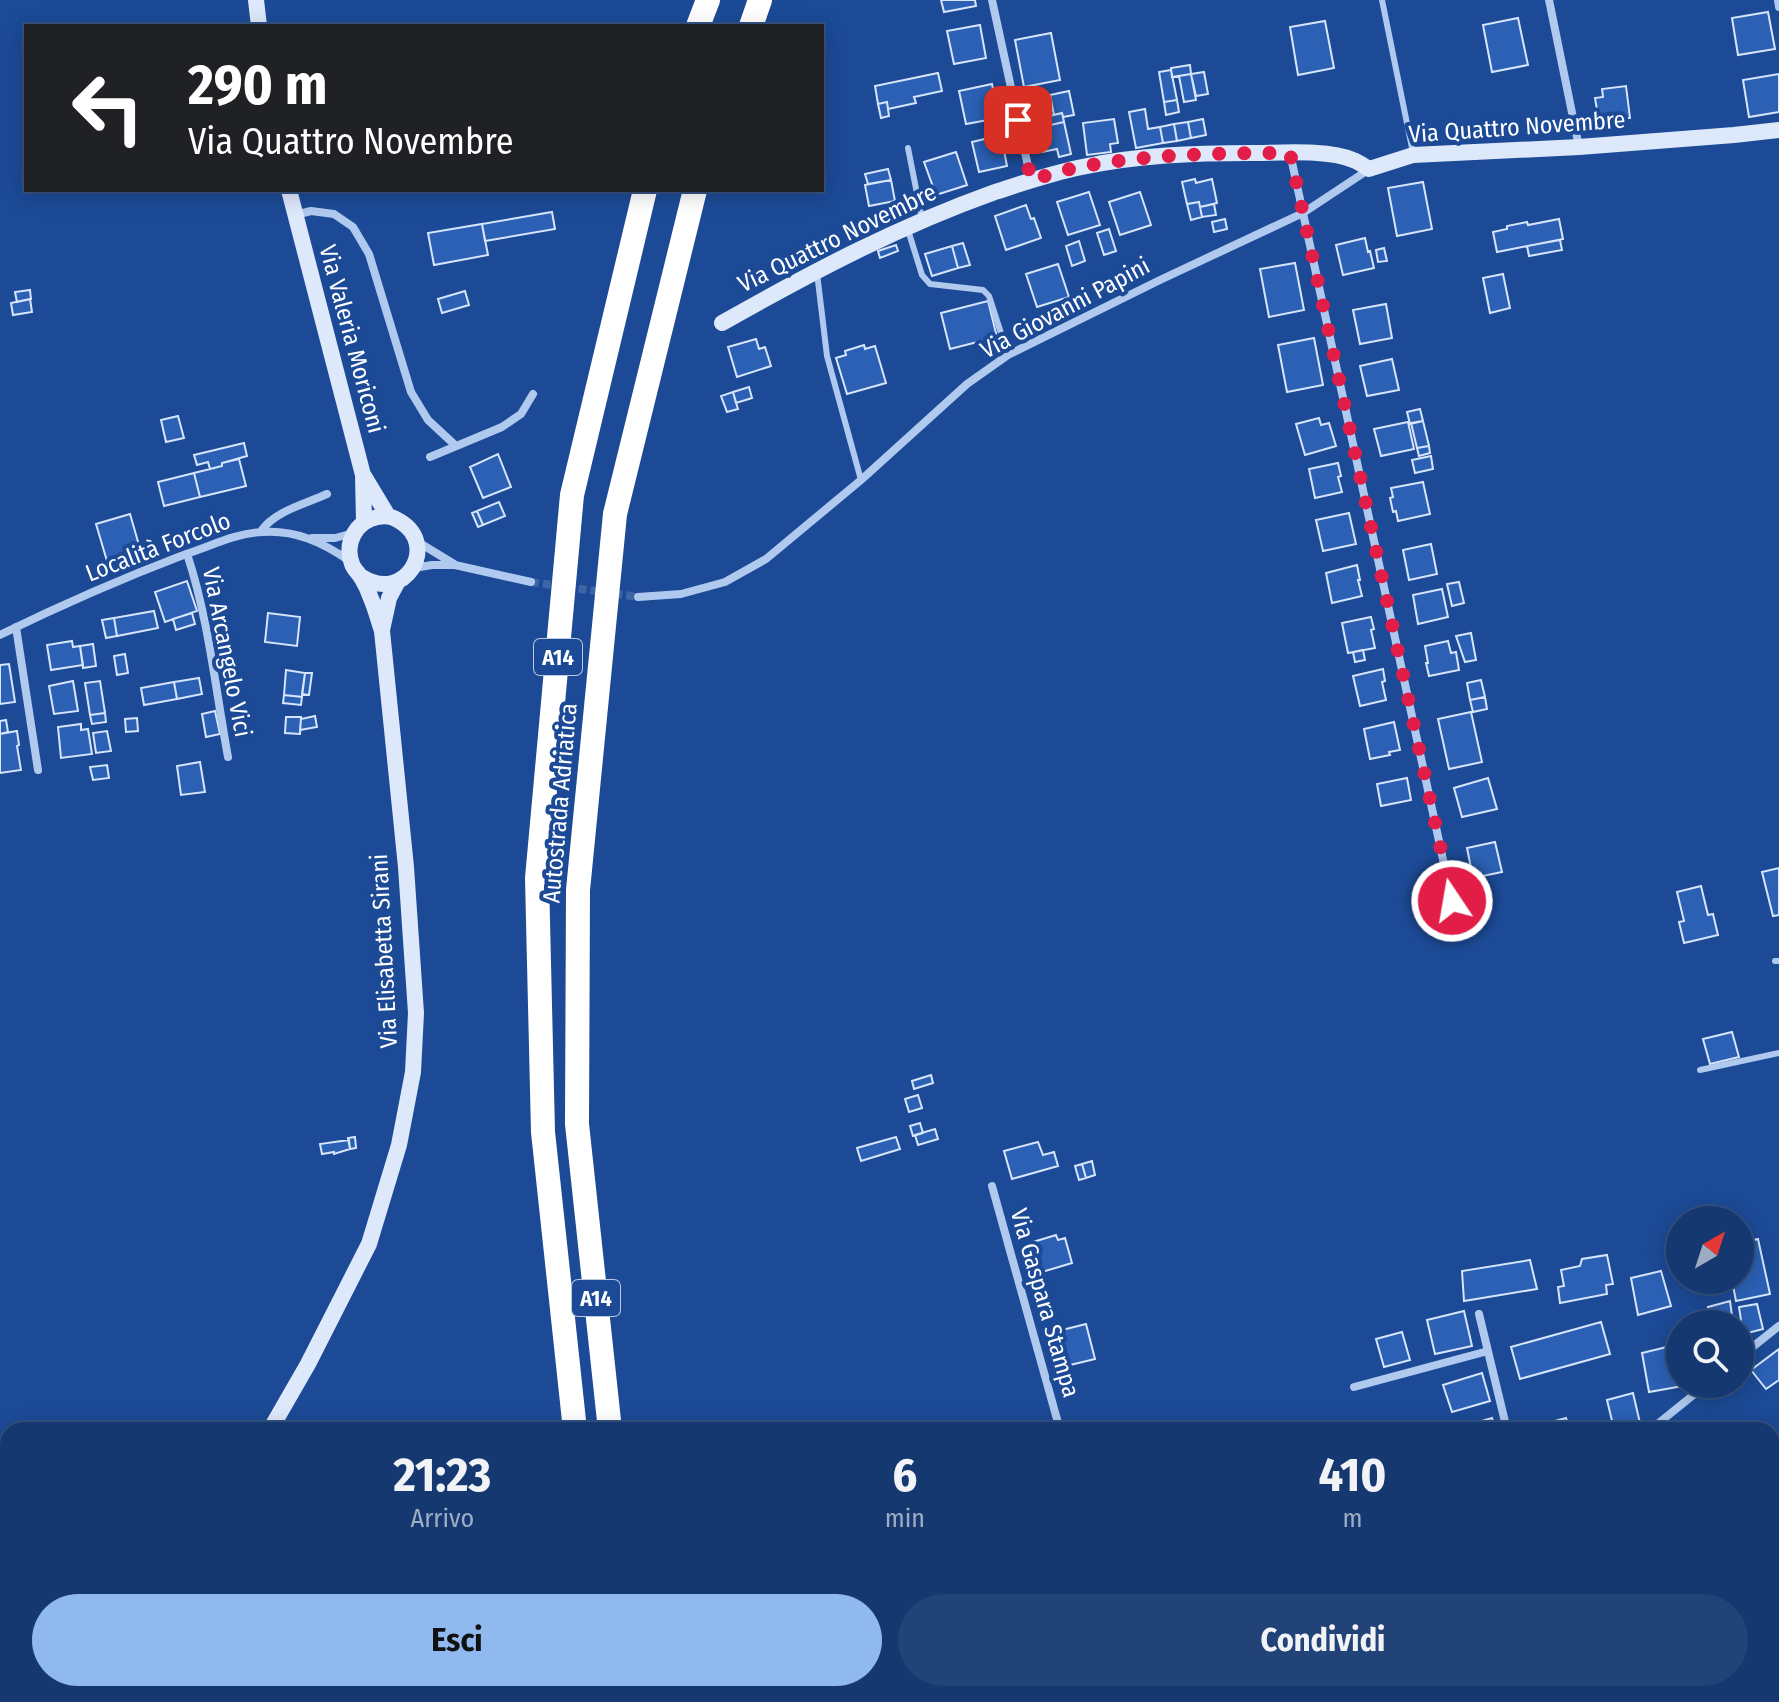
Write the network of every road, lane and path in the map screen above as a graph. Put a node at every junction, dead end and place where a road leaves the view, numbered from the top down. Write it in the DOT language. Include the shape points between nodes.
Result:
graph roads {
  1 [pos="256,0"];
  2 [pos="708,0"];
  3 [pos="760,0"];
  4 [pos="992,0"];
  5 [pos="1382,0"];
  6 [pos="1549,0"];
  7 [pos="1778,0"];
  8 [pos="1779,7"];
  9 [pos="259,24"];
  10 [pos="699,24"];
  11 [pos="752,24"];
  12 [pos="1779,130"];
  13 [pos="1579,147"];
  14 [pos="908,148"];
  15 [pos="1290,153"];
  16 [pos="1413,155"];
  17 [pos="1369,169"];
  18 [pos="1031,180"];
  19 [pos="289,192"];
  20 [pos="645,192"];
  21 [pos="695,192"];
  22 [pos="1303,213"];
  23 [pos="295,215"];
  24 [pos="914,223"];
  25 [pos="817,269"];
  26 [pos="722,323"];
  27 [pos="1008,355"];
  28 [pos="533,394"];
  29 [pos="456,446"];
  30 [pos="430,457"];
  31 [pos="363,475"];
  32 [pos="861,480"];
  33 [pos="327,494"];
  34 [pos="388,516"];
  35 [pos="359,528"];
  36 [pos="261,531"];
  37 [pos="311,538"];
  38 [pos="416,540"];
  39 [pos="187,554"];
  40 [pos="350,561"];
  41 [pos="455,565"];
  42 [pos="413,568"];
  43 [pos="362,577"];
  44 [pos="398,581"];
  45 [pos="531,582"];
  46 [pos="638,597"];
  47 [pos="16,627"];
  48 [pos="382,631"];
  49 [pos="0,635"];
  50 [pos="228,757"];
  51 [pos="38,770"];
  52 [pos="1452,901"];
  53 [pos="1779,1053"];
  54 [pos="1700,1070"];
  55 [pos="992,1186"];
  56 [pos="1479,1314"];
  57 [pos="1779,1326"];
  58 [pos="1754,1346"];
  59 [pos="1488,1351"];
  60 [pos="1354,1387"];
  61 [pos="1690,1398"];
  62 [pos="275,1422"];
  63 [pos="574,1422"];
  64 [pos="609,1422"];
  65 [pos="1058,1422"];
  66 [pos="1505,1422"];
  67 [pos="1660,1422"];
  1 -- 9 [label="main road"];
  2 -- 10 [label="highway"];
  3 -- 11 [label="highway"];
  4 -- 18 [label="street"];
  5 -- 16 [label="lane"];
  6 -- 13 [label="street"];
  7 -- 8 [label="street"];
  12 -- 13 [label="main road, Via Quattro Novembre"];
  13 -- 16 [label="main road, Via Quattro Novembre"];
  14 -- 24 [label="lane"];
  15 -- 17 [label="main road, Via Quattro Novembre" via="1339,156"];
  15 -- 18 [label="main road, Via Quattro Novembre" via="1131,159"];
  15 -- 22 [label="street"];
  16 -- 17 [label="main road, Via Quattro Novembre"];
  17 -- 22 [label="street, Via Giovanni Papini"];
  18 -- 24 [label="main road, Via Quattro Novembre"];
  19 -- 23 [label="main road, Via Valeria Moriconi"];
  20 -- 63 [label="highway, Autostrada Adriatica / A14" via="572,495 537,878 543,1132"];
  21 -- 64 [label="highway, Autostrada Adriatica / A14" via="615,514 578,890 577,1124"];
  22 -- 27 [label="street, Via Giovanni Papini"];
  22 -- 52 [label="street"];
  23 -- 29 [label="street, Via Valeria Moriconi" via="334,214 353,227 369,254 411,392 428,420"];
  23 -- 31 [label="main road, Via Valeria Moriconi"];
  24 -- 25 [label="main road, Via Quattro Novembre"];
  24 -- 27 [label="lane" via="922,275 930,284 983,290"];
  25 -- 26 [label="main road, Via Quattro Novembre"];
  25 -- 32 [label="lane" via="827,356"];
  27 -- 32 [label="street, Via Giovanni Papini" via="967,384"];
  28 -- 29 [label="street" via="521,414 502,427"];
  29 -- 30 [label="street"];
  31 -- 34 [label="main road, Via Valeria Moriconi"];
  31 -- 35 [label="main road, Via Valeria Moriconi"];
  32 -- 46 [label="street, Via Giovanni Papini" via="766,559 725,582 681,594"];
  33 -- 36 [label="street, Località Forcolo" via="275,517"];
  34 -- 35 [label="main road"];
  34 -- 38 [label="main road" via="405,524"];
  35 -- 37 [label="street" via="335,538"];
  35 -- 40 [label="main road" via="350,542"];
  36 -- 37 [label="street"];
  36 -- 39 [label="street, Località Forcolo"];
  37 -- 40 [label="street"];
  38 -- 41 [label="street"];
  38 -- 42 [label="main road"];
  39 -- 47 [label="street, Località Forcolo"];
  39 -- 50 [label="street, Via Arcangelo Vici"];
  40 -- 43 [label="main road"];
  41 -- 42 [label="street"];
  41 -- 45 [label="street"];
  42 -- 44 [label="main road"];
  43 -- 44 [label="main road" via="380,585"];
  43 -- 48 [label="main road, Via Elisabetta Sirani"];
  44 -- 48 [label="main road, Via Elisabetta Sirani"];
  47 -- 49 [label="street, Località Forcolo"];
  47 -- 51 [label="street"];
  48 -- 62 [label="main road, Via Elisabetta Sirani" via="406,867 416,1013 413,1072 399,1145 369,1244"];
  53 -- 54 [label="lane"];
  55 -- 65 [label="street, Via Gaspara Stampa"];
  56 -- 59 [label="street"];
  57 -- 58 [label="street"];
  59 -- 60 [label="street"];
  59 -- 66 [label="street"];
  61 -- 67 [label="street"];
}
